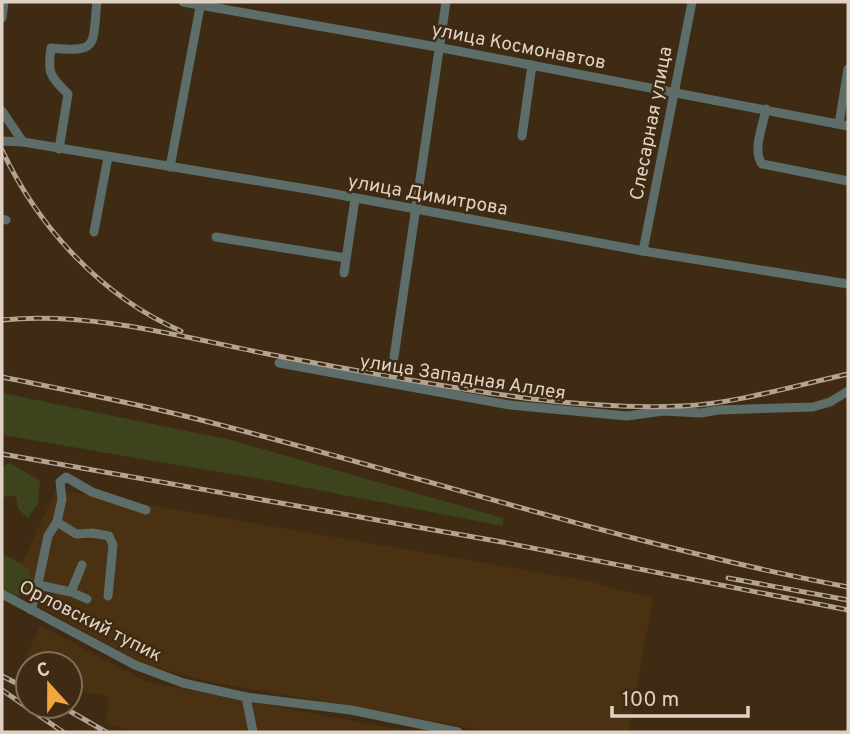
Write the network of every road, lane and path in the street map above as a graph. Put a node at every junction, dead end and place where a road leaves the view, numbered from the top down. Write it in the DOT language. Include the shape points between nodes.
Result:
graph roads {
  1 [pos="4,2"];
  2 [pos="97,2"];
  3 [pos="183,2"];
  4 [pos="446,2"];
  5 [pos="692,2"];
  6 [pos="200,3"];
  7 [pos="2,18"];
  8 [pos="438,47"];
  9 [pos="532,65"];
  10 [pos="848,69"];
  11 [pos="674,91"];
  12 [pos="766,109"];
  13 [pos="2,111"];
  14 [pos="844,125"];
  15 [pos="522,136"];
  16 [pos="2,141"];
  17 [pos="23,142"];
  18 [pos="59,149"];
  19 [pos="108,157"];
  20 [pos="170,167"];
  21 [pos="848,181"];
  22 [pos="355,199"];
  23 [pos="416,210"];
  24 [pos="93,232"];
  25 [pos="216,237"];
  26 [pos="643,251"];
  27 [pos="346,258"];
  28 [pos="344,273"];
  29 [pos="848,285"];
  30 [pos="394,357"];
  31 [pos="279,363"];
  32 [pos="848,391"];
  33 [pos="146,510"];
  34 [pos="57,522"];
  35 [pos="82,565"];
  36 [pos="37,587"];
  37 [pos="71,592"];
  38 [pos="2,594"];
  39 [pos="108,596"];
  40 [pos="87,599"];
  41 [pos="31,610"];
  42 [pos="246,697"];
  43 [pos="253,732"];
  44 [pos="458,732"];
  1 -- 7 [label="street"];
  2 -- 18 [label="street" via="93,42 87,48 51,48 48,68 68,94"];
  3 -- 6 [label="street, улица Космонавтов"];
  4 -- 8 [label="street"];
  5 -- 11 [label="street, Слесарная улица"];
  6 -- 8 [label="street, улица Космонавтов"];
  6 -- 20 [label="street"];
  8 -- 9 [label="street, улица Космонавтов"];
  8 -- 23 [label="street"];
  9 -- 11 [label="street, улица Космонавтов"];
  9 -- 15 [label="street"];
  10 -- 14 [label="street"];
  11 -- 12 [label="street, улица Космонавтов"];
  11 -- 26 [label="street, Слесарная улица"];
  12 -- 14 [label="street, улица Космонавтов"];
  12 -- 21 [label="street" via="757,149 762,164"];
  13 -- 17 [label="street"];
  16 -- 17 [label="street, улица Димитрова"];
  17 -- 18 [label="street, улица Димитрова"];
  18 -- 19 [label="street, улица Димитрова"];
  19 -- 20 [label="street, улица Димитрова"];
  19 -- 24 [label="street"];
  20 -- 22 [label="street, улица Димитрова"];
  22 -- 23 [label="street, улица Димитрова"];
  22 -- 27 [label="street"];
  23 -- 26 [label="street, улица Димитрова"];
  23 -- 30 [label="street"];
  25 -- 27 [label="street"];
  26 -- 29 [label="street, улица Димитрова"];
  27 -- 28 [label="street"];
  31 -- 32 [label="street, улица Западная Аллея" via="510,405 627,416 813,407"];
  33 -- 34 [label="street" via="92,492 66,477 60,482"];
  34 -- 36 [label="street" via="48,536"];
  34 -- 39 [label="street" via="76,534 109,536 113,545"];
  35 -- 37 [label="street"];
  36 -- 37 [label="street"];
  36 -- 41 [label="street"];
  37 -- 40 [label="street"];
  38 -- 41 [label="street, Орловский тупик"];
  41 -- 42 [label="street, Орловский тупик" via="135,665 183,683"];
  42 -- 43 [label="street"];
  42 -- 44 [label="street, Орловский тупик" via="351,710"];
}
